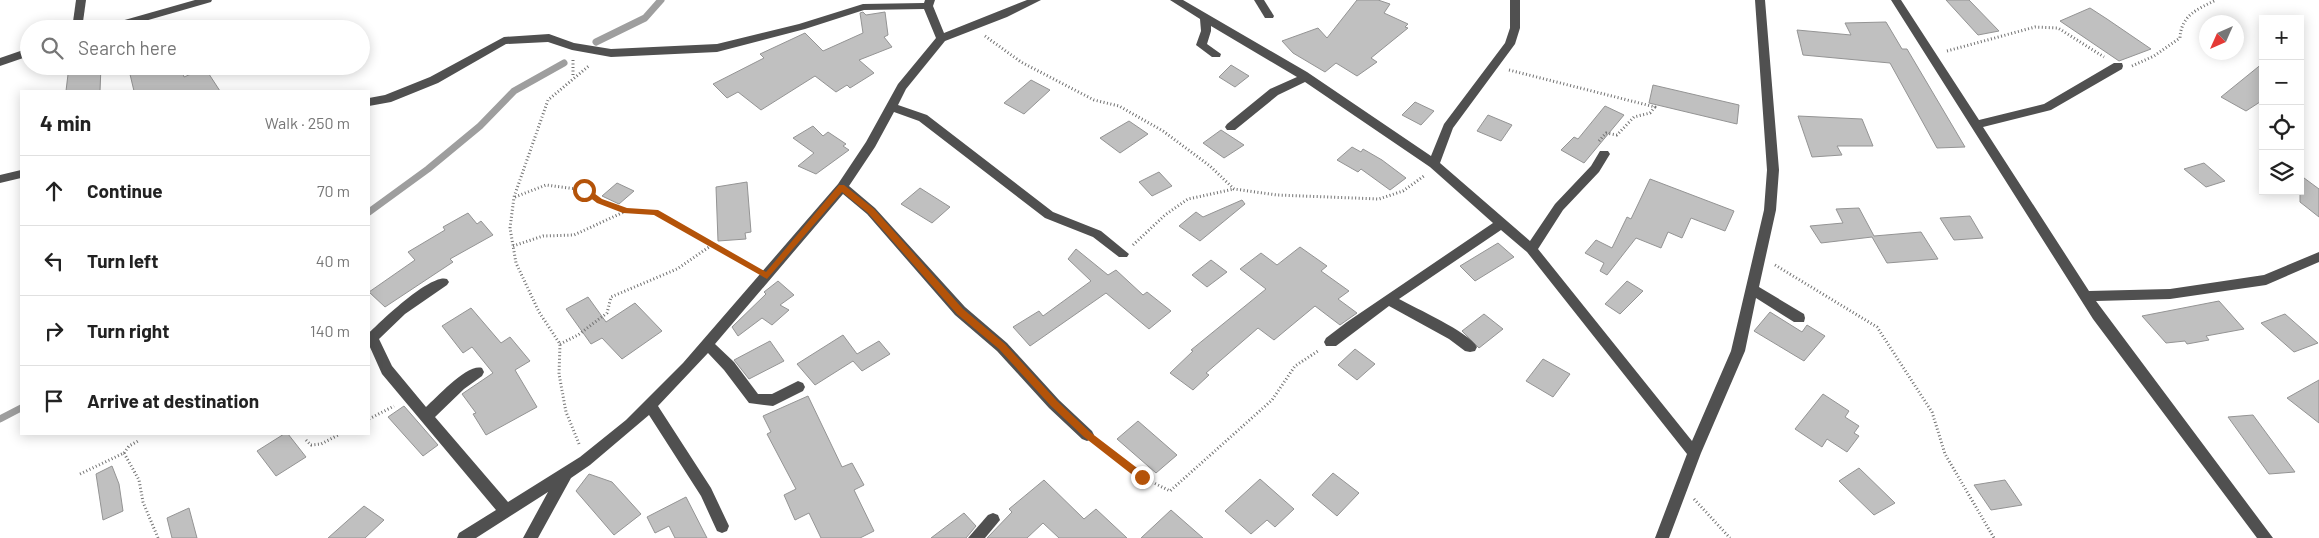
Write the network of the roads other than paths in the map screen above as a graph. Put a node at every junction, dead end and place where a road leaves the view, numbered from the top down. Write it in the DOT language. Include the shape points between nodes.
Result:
graph roads {
  1 [pos="81,0"];
  2 [pos="207,0"];
  3 [pos="1036,0"];
  4 [pos="1175,0"];
  5 [pos="1259,0"];
  6 [pos="1515,0"];
  7 [pos="1760,0"];
  8 [pos="1896,0"];
  9 [pos="929,3"];
  10 [pos="1269,16"];
  11 [pos="1205,18"];
  12 [pos="78,20"];
  13 [pos="136,20"];
  14 [pos="941,38"];
  15 [pos="1216,54"];
  16 [pos="20,55"];
  17 [pos="0,62"];
  18 [pos="2118,66"];
  19 [pos="1306,77"];
  20 [pos="370,102"];
  21 [pos="891,107"];
  22 [pos="1975,126"];
  23 [pos="1231,127"];
  24 [pos="1604,154"];
  25 [pos="1435,165"];
  26 [pos="20,174"];
  27 [pos="0,178"];
  28 [pos="842,187"];
  29 [pos="1501,223"];
  30 [pos="1531,249"];
  31 [pos="1123,254"];
  32 [pos="2319,257"];
  33 [pos="443,282"];
  34 [pos="1752,289"];
  35 [pos="2086,296"];
  36 [pos="1388,299"];
  37 [pos="1799,318"];
  38 [pos="1330,342"];
  39 [pos="708,345"];
  40 [pos="1470,347"];
  41 [pos="477,372"];
  42 [pos="798,388"];
  43 [pos="650,406"];
  44 [pos="426,416"];
  45 [pos="1087,434"];
  46 [pos="1694,453"];
  47 [pos="566,473"];
  48 [pos="506,511"];
  49 [pos="993,520"];
  50 [pos="722,526"];
  51 [pos="464,538"];
  52 [pos="530,538"];
  53 [pos="975,538"];
  54 [pos="1662,538"];
  55 [pos="2266,538"];
  1 -- 12 [label="street"];
  2 -- 13 [label="street"];
  3 -- 14 [label="street"];
  4 -- 11 [label="street"];
  5 -- 10 [label="street"];
  6 -- 25 [label="street" via="1516,28 1510,44 1448,127"];
  7 -- 34 [label="street" via="1773,170 1770,210"];
  8 -- 22 [label="street"];
  9 -- 14 [label="street"];
  9 -- 20 [label="street" via="863,7 717,48 611,53 549,38 504,41 434,80 387,99"];
  11 -- 15 [label="street" via="1206,31 1201,45"];
  11 -- 19 [label="street"];
  14 -- 21 [label="street" via="902,87"];
  16 -- 17 [label="street"];
  18 -- 22 [label="street" via="2047,107"];
  19 -- 23 [label="street" via="1274,92"];
  19 -- 25 [label="street"];
  21 -- 28 [label="street"];
  21 -- 31 [label="street" via="923,118 1049,215 1097,234"];
  22 -- 35 [label="street"];
  24 -- 30 [label="street" via="1595,169 1559,207"];
  25 -- 29 [label="street"];
  26 -- 27 [label="street"];
  28 -- 39 [label="street"];
  28 -- 45 [label="street" via="871,211 960,311 1002,347 1054,404"];
  29 -- 30 [label="street"];
  29 -- 36 [label="street" via="1455,257"];
  30 -- 46 [label="street"];
  32 -- 35 [label="street" via="2266,280 2170,294"];
  33 -- 44 [label="street" via="400,310 372,338 387,370"];
  34 -- 37 [label="street"];
  34 -- 46 [label="street" via="1738,351"];
  35 -- 55 [label="street"];
  36 -- 38 [label="street"];
  36 -- 40 [label="street"];
  39 -- 42 [label="street" via="754,399 773,400"];
  39 -- 43 [label="street"];
  41 -- 44 [label="street" via="459,384"];
  43 -- 47 [label="street"];
  43 -- 50 [label="street" via="706,492"];
  44 -- 48 [label="street"];
  46 -- 54 [label="street"];
  47 -- 48 [label="street"];
  47 -- 52 [label="street"];
  48 -- 51 [label="street"];
  49 -- 53 [label="street"];
}
